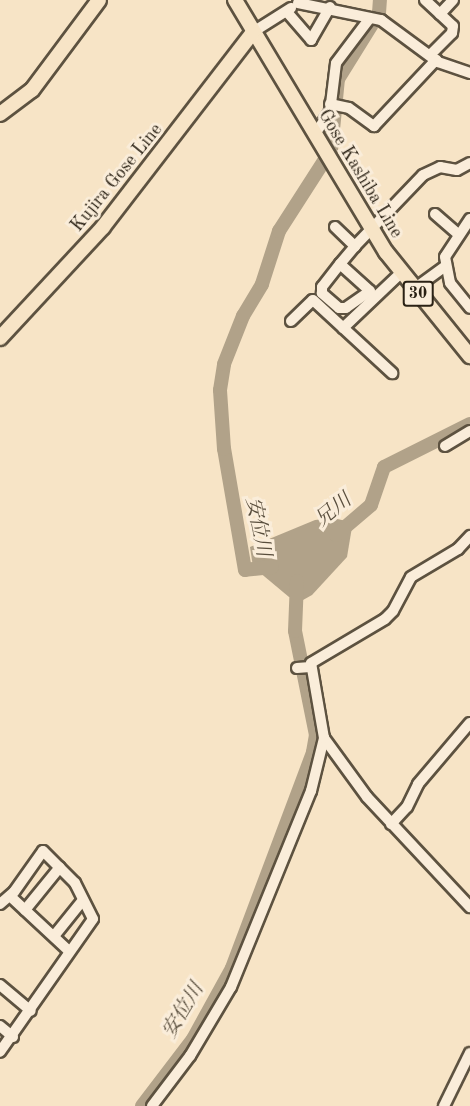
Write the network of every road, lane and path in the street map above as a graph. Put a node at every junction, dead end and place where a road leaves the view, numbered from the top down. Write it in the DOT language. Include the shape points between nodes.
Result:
graph roads {
  1 [pos="99,0"];
  2 [pos="235,0"];
  3 [pos="425,0"];
  4 [pos="453,0"];
  5 [pos="299,1"];
  6 [pos="330,7"];
  7 [pos="286,12"];
  8 [pos="440,14"];
  9 [pos="376,19"];
  10 [pos="253,32"];
  11 [pos="433,57"];
  12 [pos="470,73"];
  13 [pos="335,104"];
  14 [pos="0,114"];
  15 [pos="315,134"];
  16 [pos="470,163"];
  17 [pos="436,218"];
  18 [pos="470,219"];
  19 [pos="335,227"];
  20 [pos="371,229"];
  21 [pos="457,233"];
  22 [pos="355,246"];
  23 [pos="340,264"];
  24 [pos="446,266"];
  25 [pos="402,272"];
  26 [pos="414,289"];
  27 [pos="470,309"];
  28 [pos="291,321"];
  29 [pos="343,328"];
  30 [pos="0,338"];
  31 [pos="470,356"];
  32 [pos="392,373"];
  33 [pos="470,432"];
  34 [pos="445,446"];
  35 [pos="470,536"];
  36 [pos="310,667"];
  37 [pos="297,668"];
  38 [pos="470,723"];
  39 [pos="324,738"];
  40 [pos="391,824"];
  41 [pos="60,867"];
  42 [pos="10,896"];
  43 [pos="83,900"];
  44 [pos="0,903"];
  45 [pos="470,907"];
  46 [pos="25,910"];
  47 [pos="54,936"];
  48 [pos="68,950"];
  49 [pos="0,985"];
  50 [pos="31,1011"];
  51 [pos="0,1026"];
  52 [pos="13,1037"];
  53 [pos="0,1052"];
  54 [pos="470,1053"];
  55 [pos="152,1106"];
  56 [pos="444,1106"];
  1 -- 14 [label="main road" via="32,90"];
  2 -- 10 [label="main road, Gose Kashiba Line / 30"];
  3 -- 8 [label="street"];
  4 -- 8 [label="street"];
  5 -- 6 [label="street"];
  5 -- 7 [label="street"];
  6 -- 7 [label="street" via="311,40"];
  6 -- 9 [label="street"];
  7 -- 10 [label="street"];
  8 -- 11 [label="street" via="453,26 452,33"];
  9 -- 11 [label="street"];
  9 -- 13 [label="street" via="336,63"];
  10 -- 15 [label="main road, Gose Kashiba Line / 30"];
  10 -- 30 [label="main road, Kujira Gose Line" via="104,227"];
  11 -- 12 [label="street"];
  11 -- 13 [label="street" via="374,126"];
  13 -- 15 [label="street"];
  15 -- 20 [label="main road, Gose Kashiba Line / 30"];
  16 -- 20 [label="street" via="458,170 440,167 423,175"];
  17 -- 21 [label="street"];
  18 -- 21 [label="street"];
  19 -- 22 [label="street"];
  20 -- 22 [label="street"];
  20 -- 25 [label="main road, Gose Kashiba Line / 30"];
  21 -- 24 [label="street" via="448,249"];
  22 -- 23 [label="street"];
  23 -- 23 [label="street" via="322,287 322,293 339,308 346,308 370,291"];
  24 -- 26 [label="street"];
  24 -- 27 [label="street" via="454,291"];
  25 -- 26 [label="main road, Gose Kashiba Line / 30"];
  25 -- 29 [label="street"];
  26 -- 31 [label="main road, Gose Kashiba Line / 30"];
  28 -- 29 [label="street" via="313,300"];
  29 -- 32 [label="street"];
  33 -- 34 [label="street"];
  35 -- 36 [label="street" via="458,549 411,577 389,615 314,659"];
  36 -- 37 [label="street"];
  36 -- 39 [label="street"];
  38 -- 40 [label="street" via="422,779 407,807"];
  39 -- 40 [label="street"];
  39 -- 55 [label="street" via="302,816 235,978 190,1056"];
  40 -- 45 [label="street"];
  41 -- 42 [label="street" via="43,851"];
  41 -- 43 [label="street"];
  41 -- 46 [label="street"];
  42 -- 44 [label="street"];
  42 -- 46 [label="street"];
  43 -- 47 [label="street"];
  43 -- 48 [label="street" via="93,919"];
  46 -- 47 [label="street"];
  47 -- 48 [label="street"];
  48 -- 50 [label="street"];
  49 -- 50 [label="street"];
  50 -- 52 [label="street"];
  51 -- 52 [label="street"];
  52 -- 53 [label="street"];
  54 -- 56 [label="street"];
}
